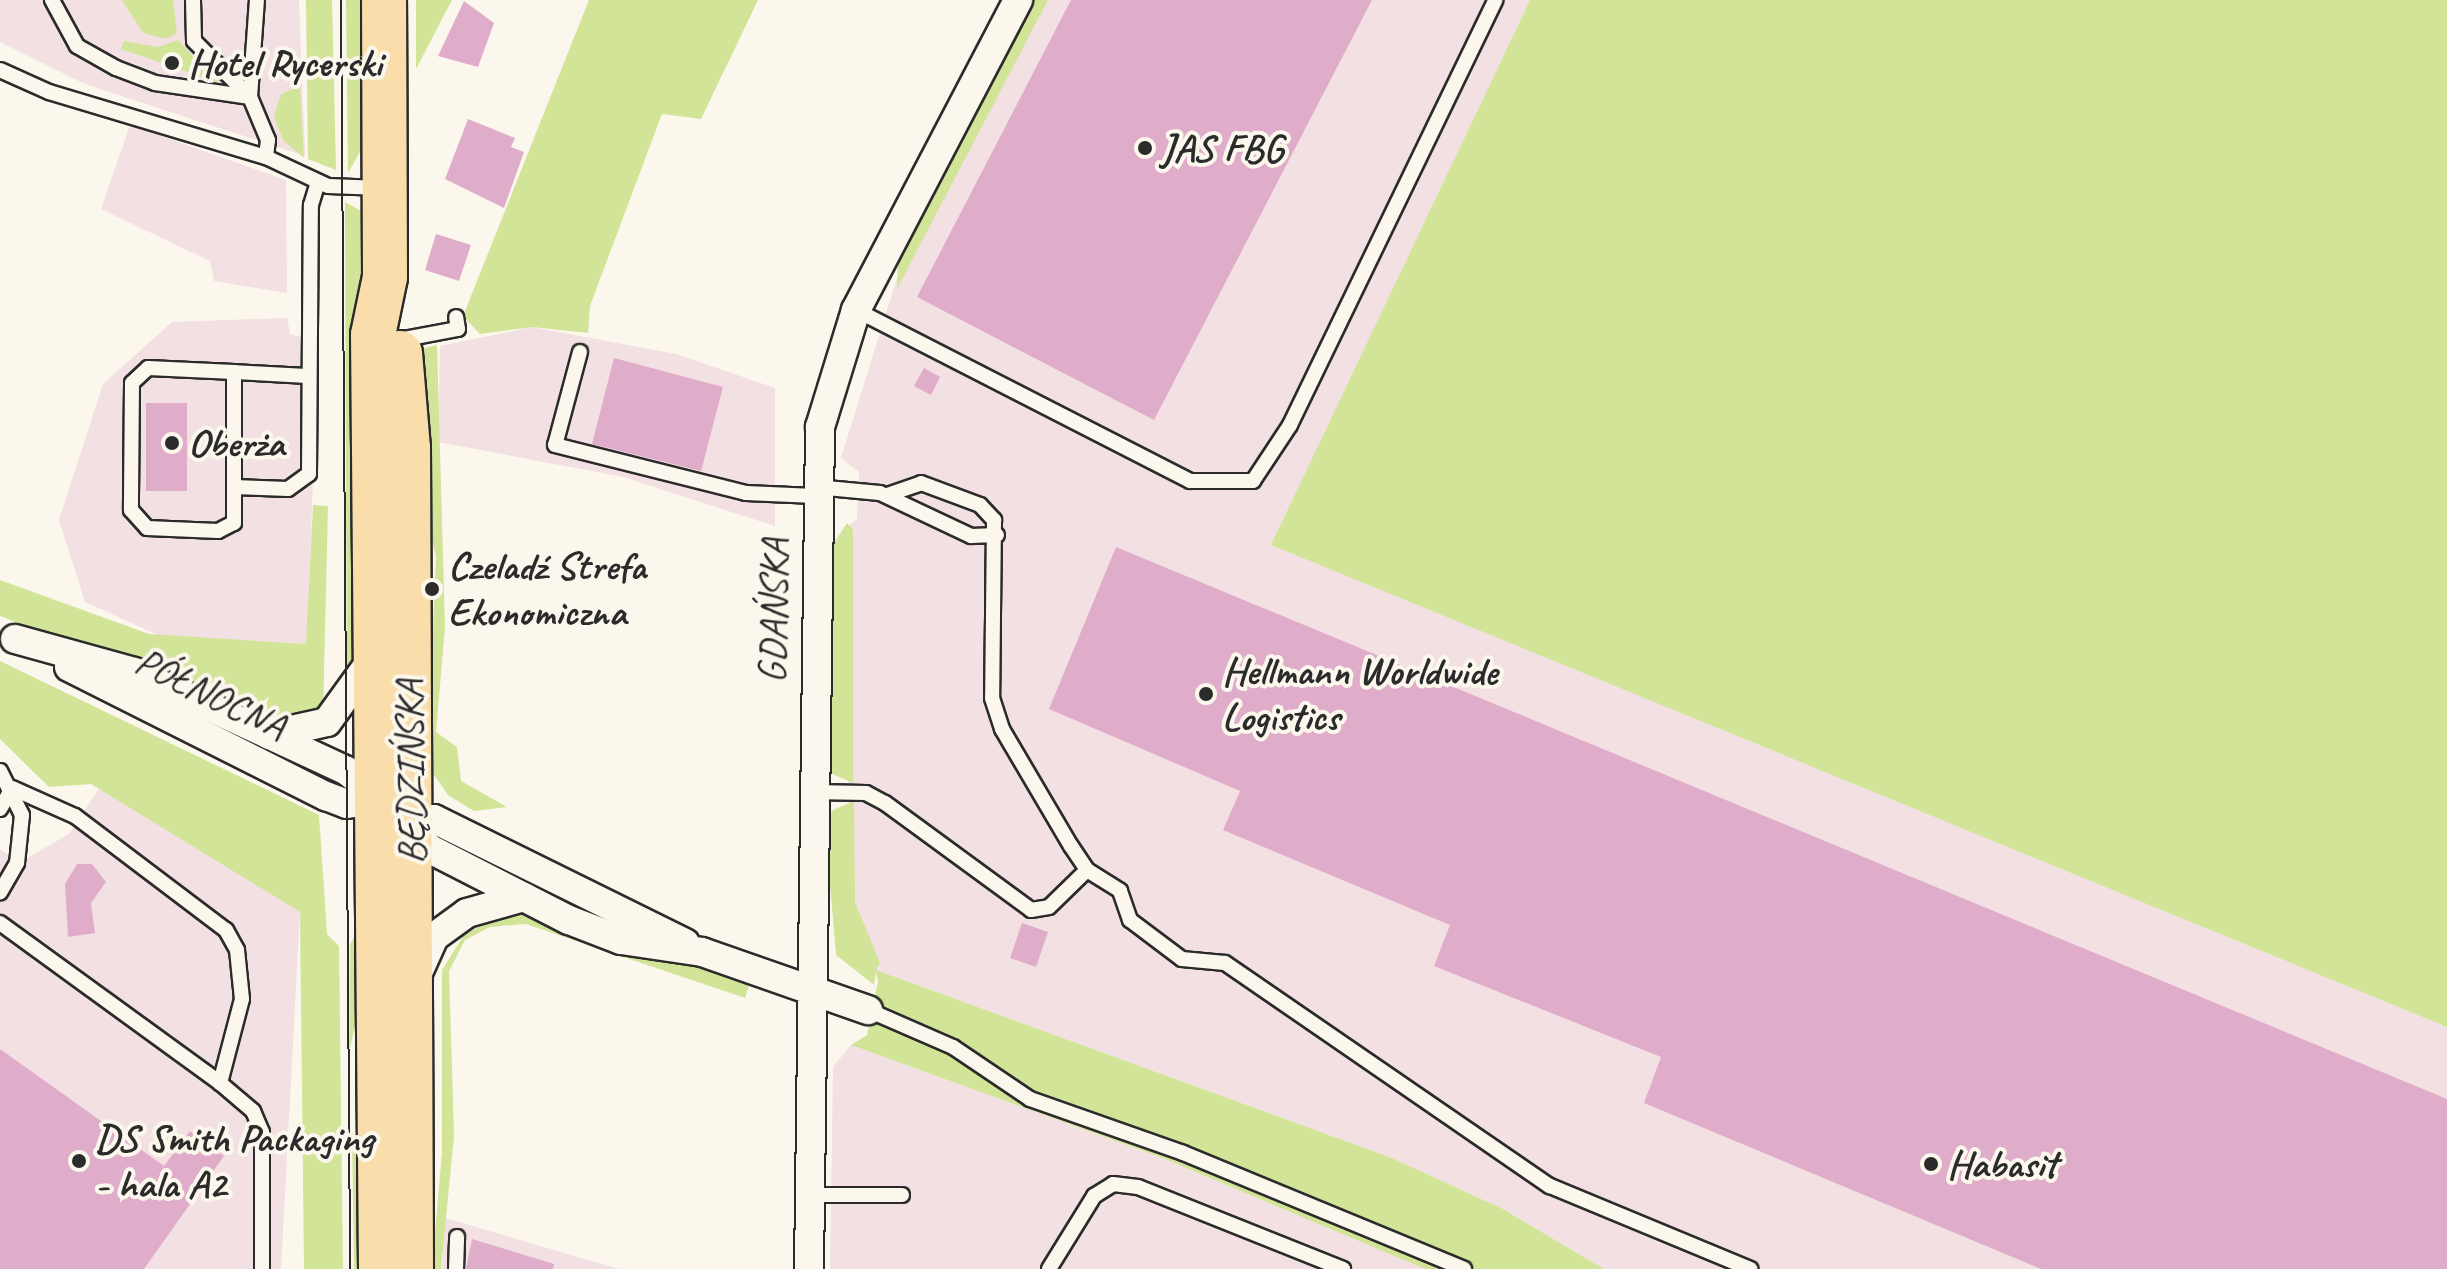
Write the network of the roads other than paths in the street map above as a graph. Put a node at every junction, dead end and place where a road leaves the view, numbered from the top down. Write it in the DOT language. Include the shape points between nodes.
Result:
graph roads {
  1 [pos="52,0"];
  2 [pos="193,0"];
  3 [pos="257,0"];
  4 [pos="384,0"];
  5 [pos="1018,0"];
  6 [pos="1495,0"];
  7 [pos="0,70"];
  8 [pos="250,97"];
  9 [pos="266,157"];
  10 [pos="318,182"];
  11 [pos="386,188"];
  12 [pos="385,277"];
  13 [pos="856,310"];
  14 [pos="456,317"];
  15 [pos="399,340"];
  16 [pos="580,352"];
  17 [pos="234,372"];
  18 [pos="309,376"];
  19 [pos="234,487"];
  20 [pos="815,491"];
  21 [pos="887,495"];
  22 [pos="997,535"];
  23 [pos="7,636"];
  24 [pos="375,650"];
  25 [pos="269,735"];
  26 [pos="0,771"];
  27 [pos="12,788"];
  28 [pos="811,792"];
  29 [pos="0,809"];
  30 [pos="393,812"];
  31 [pos="1087,870"];
  32 [pos="0,892"];
  33 [pos="524,897"];
  34 [pos="0,923"];
  35 [pos="702,952"];
  36 [pos="413,987"];
  37 [pos="809,990"];
  38 [pos="868,1010"];
  39 [pos="220,1083"];
  40 [pos="808,1195"];
  41 [pos="902,1195"];
  42 [pos="457,1237"];
  43 [pos="262,1269"];
  44 [pos="381,1269"];
  45 [pos="411,1269"];
  46 [pos="456,1269"];
  47 [pos="809,1269"];
  48 [pos="1049,1269"];
  49 [pos="1343,1269"];
  50 [pos="1464,1269"];
  51 [pos="1750,1269"];
  1 -- 8 [label="lane" via="77,46 116,68 155,83"];
  2 -- 8 [label="lane" via="194,41"];
  3 -- 8 [label="lane"];
  4 -- 11 [label="main road, BĘDZIŃSKA"];
  5 -- 13 [label="street, GDAŃSKA"];
  6 -- 13 [label="lane" via="1290,425 1253,481 1190,481"];
  7 -- 9 [label="lane" via="49,92"];
  8 -- 9 [label="lane" via="268,140"];
  9 -- 10 [label="lane"];
  10 -- 11 [label="lane"];
  10 -- 18 [label="lane" via="311,205"];
  11 -- 12 [label="main road, BĘDZIŃSKA"];
  12 -- 15 [label="main road, BĘDZIŃSKA"];
  12 -- 24 [label="main road, BĘDZIŃSKA" via="373,335"];
  13 -- 20 [label="street, GDAŃSKA" via="826,401"];
  14 -- 15 [label="lane" via="458,329"];
  15 -- 30 [label="main road, BĘDZIŃSKA" via="408,448"];
  16 -- 20 [label="lane" via="555,445 746,493"];
  17 -- 18 [label="lane"];
  17 -- 19 [label="lane"];
  17 -- 19 [label="lane" via="148,368 132,383 131,510 147,528 218,531 234,523"];
  18 -- 19 [label="lane" via="309,474 288,489"];
  20 -- 21 [label="lane"];
  20 -- 28 [label="street, GDAŃSKA"];
  21 -- 22 [label="lane" via="910,513 971,536"];
  21 -- 22 [label="lane" via="921,483 980,505"];
  22 -- 31 [label="lane" via="992,698 1002,729"];
  23 -- 25 [label="street, PÓŁNOCNA" via="134,672"];
  23 -- 30 [label="street, PÓŁNOCNA" via="326,796"];
  24 -- 25 [label="street" via="364,679 327,722"];
  24 -- 30 [label="main road, BĘDZIŃSKA"];
  25 -- 30 [label="street, PÓŁNOCNA" via="347,771"];
  26 -- 27 [label="lane"];
  27 -- 29 [label="lane"];
  27 -- 32 [label="lane" via="22,815 17,863"];
  27 -- 39 [label="lane" via="75,816 226,930 244,973"];
  28 -- 31 [label="lane" via="866,793 885,803 1031,910 1049,907"];
  28 -- 37 [label="street, GDAŃSKA"];
  30 -- 33 [label="street, PÓŁNOCNA" via="428,848"];
  30 -- 35 [label="street, PÓŁNOCNA" via="434,819 466,833"];
  30 -- 36 [label="main road, BĘDZIŃSKA"];
  30 -- 44 [label="main road, BĘDZIŃSKA"];
  31 -- 51 [label="lane" via="1120,891 1130,920 1182,959 1225,963 1550,1186"];
  33 -- 35 [label="street, PÓŁNOCNA" via="621,940"];
  33 -- 36 [label="street" via="467,913 434,937"];
  34 -- 39 [label="lane"];
  35 -- 37 [label="street, PÓŁNOCNA"];
  36 -- 45 [label="main road, BĘDZIŃSKA"];
  37 -- 38 [label="street, PÓŁNOCNA"];
  37 -- 40 [label="street, GDAŃSKA"];
  38 -- 50 [label="lane" via="953,1047 1030,1099 1183,1153"];
  39 -- 43 [label="lane" via="253,1111 262,1132"];
  40 -- 41 [label="lane"];
  40 -- 47 [label="street, GDAŃSKA"];
  42 -- 46 [label="lane"];
  48 -- 49 [label="lane" via="1094,1196 1113,1184 1153,1192"];
}
